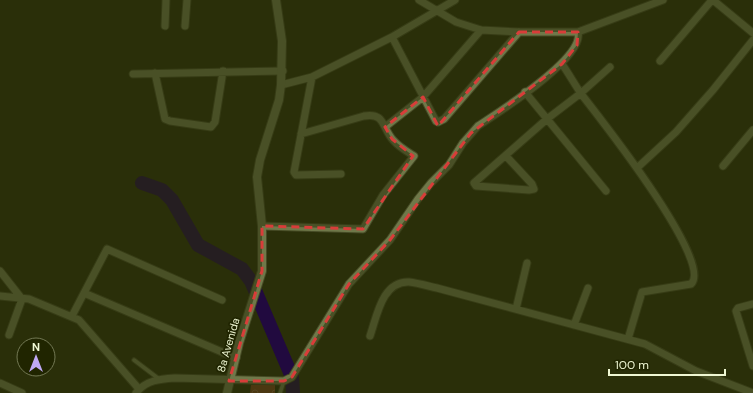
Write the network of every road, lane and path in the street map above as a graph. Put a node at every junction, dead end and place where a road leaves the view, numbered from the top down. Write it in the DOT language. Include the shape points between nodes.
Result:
graph roads {
  1 [pos="166,0"];
  2 [pos="187,0"];
  3 [pos="276,0"];
  4 [pos="419,0"];
  5 [pos="455,0"];
  6 [pos="663,0"];
  7 [pos="713,0"];
  8 [pos="437,12"];
  9 [pos="165,26"];
  10 [pos="185,26"];
  11 [pos="481,30"];
  12 [pos="519,32"];
  13 [pos="578,32"];
  14 [pos="753,33"];
  15 [pos="392,37"];
  16 [pos="753,40"];
  17 [pos="660,61"];
  18 [pos="562,64"];
  19 [pos="610,67"];
  20 [pos="224,71"];
  21 [pos="282,71"];
  22 [pos="155,73"];
  23 [pos="133,74"];
  24 [pos="312,77"];
  25 [pos="281,85"];
  26 [pos="525,92"];
  27 [pos="581,93"];
  28 [pos="423,97"];
  29 [pos="547,119"];
  30 [pos="385,127"];
  31 [pos="753,130"];
  32 [pos="301,134"];
  33 [pos="506,156"];
  34 [pos="723,166"];
  35 [pos="637,168"];
  36 [pos="341,174"];
  37 [pos="606,191"];
  38 [pos="262,226"];
  39 [pos="527,263"];
  40 [pos="0,271"];
  41 [pos="588,288"];
  42 [pos="84,294"];
  43 [pos="0,296"];
  44 [pos="22,299"];
  45 [pos="222,300"];
  46 [pos="753,304"];
  47 [pos="516,309"];
  48 [pos="72,316"];
  49 [pos="574,325"];
  50 [pos="9,335"];
  51 [pos="370,336"];
  52 [pos="628,339"];
  53 [pos="236,358"];
  54 [pos="134,360"];
  55 [pos="753,366"];
  56 [pos="159,379"];
  57 [pos="229,381"];
  58 [pos="284,381"];
  59 [pos="0,384"];
  60 [pos="137,391"];
  61 [pos="18,392"];
  62 [pos="227,393"];
  63 [pos="280,393"];
  64 [pos="753,393"];
  1 -- 9 [label="street"];
  2 -- 10 [label="street"];
  3 -- 21 [label="street, 8a Avenida" via="282,41"];
  4 -- 8 [label="street"];
  5 -- 8 [label="street"];
  6 -- 13 [label="street"];
  7 -- 14 [label="street"];
  7 -- 17 [label="street"];
  8 -- 11 [label="street" via="456,22"];
  8 -- 15 [label="street"];
  11 -- 12 [label="street"];
  11 -- 28 [label="street"];
  12 -- 13 [label="street"];
  12 -- 28 [label="street" via="440,122 436,121"];
  13 -- 18 [label="street" via="577,45"];
  15 -- 24 [label="street"];
  15 -- 28 [label="street"];
  16 -- 35 [label="street" via="680,127"];
  18 -- 26 [label="street"];
  18 -- 27 [label="street"];
  19 -- 27 [label="street"];
  20 -- 21 [label="street"];
  20 -- 22 [label="street"];
  20 -- 22 [label="street" via="215,122 211,127 165,119"];
  21 -- 25 [label="street, 8a Avenida"];
  22 -- 23 [label="street"];
  24 -- 25 [label="street"];
  24 -- 32 [label="street"];
  25 -- 38 [label="street, 8a Avenida" via="257,177"];
  26 -- 29 [label="street"];
  26 -- 58 [label="street" via="471,133 449,165 418,199 390,240 349,284 292,377"];
  27 -- 29 [label="street"];
  27 -- 35 [label="street"];
  28 -- 30 [label="street"];
  29 -- 33 [label="street"];
  29 -- 37 [label="street"];
  30 -- 32 [label="street" via="380,118 368,115"];
  30 -- 38 [label="street" via="400,147 414,156 383,195 363,229"];
  31 -- 34 [label="street"];
  32 -- 36 [label="street" via="294,168 296,175"];
  33 -- 33 [label="street" via="532,184 534,189 476,186 474,183"];
  35 -- 52 [label="street" via="680,236 695,276 691,284 642,292"];
  38 -- 53 [label="street, 8a Avenida" via="262,271"];
  39 -- 47 [label="street"];
  40 -- 44 [label="street"];
  41 -- 49 [label="street"];
  42 -- 45 [label="street" via="107,249"];
  42 -- 48 [label="street"];
  42 -- 53 [label="street"];
  43 -- 44 [label="street"];
  44 -- 48 [label="street" via="29,299"];
  44 -- 50 [label="street"];
  46 -- 55 [label="street" via="738,308 736,312"];
  47 -- 49 [label="street"];
  47 -- 51 [label="street" via="408,282 395,285 385,295"];
  48 -- 60 [label="street" via="79,320"];
  49 -- 52 [label="street"];
  52 -- 64 [label="street" via="645,344 696,371"];
  53 -- 57 [label="street, 8a Avenida"];
  54 -- 56 [label="lane"];
  56 -- 57 [label="street"];
  56 -- 60 [label="street" via="149,381"];
  57 -- 58 [label="street"];
  57 -- 62 [label="street, 8a Avenida"];
  58 -- 63 [label="lane"];
  59 -- 61 [label="street"];
}
